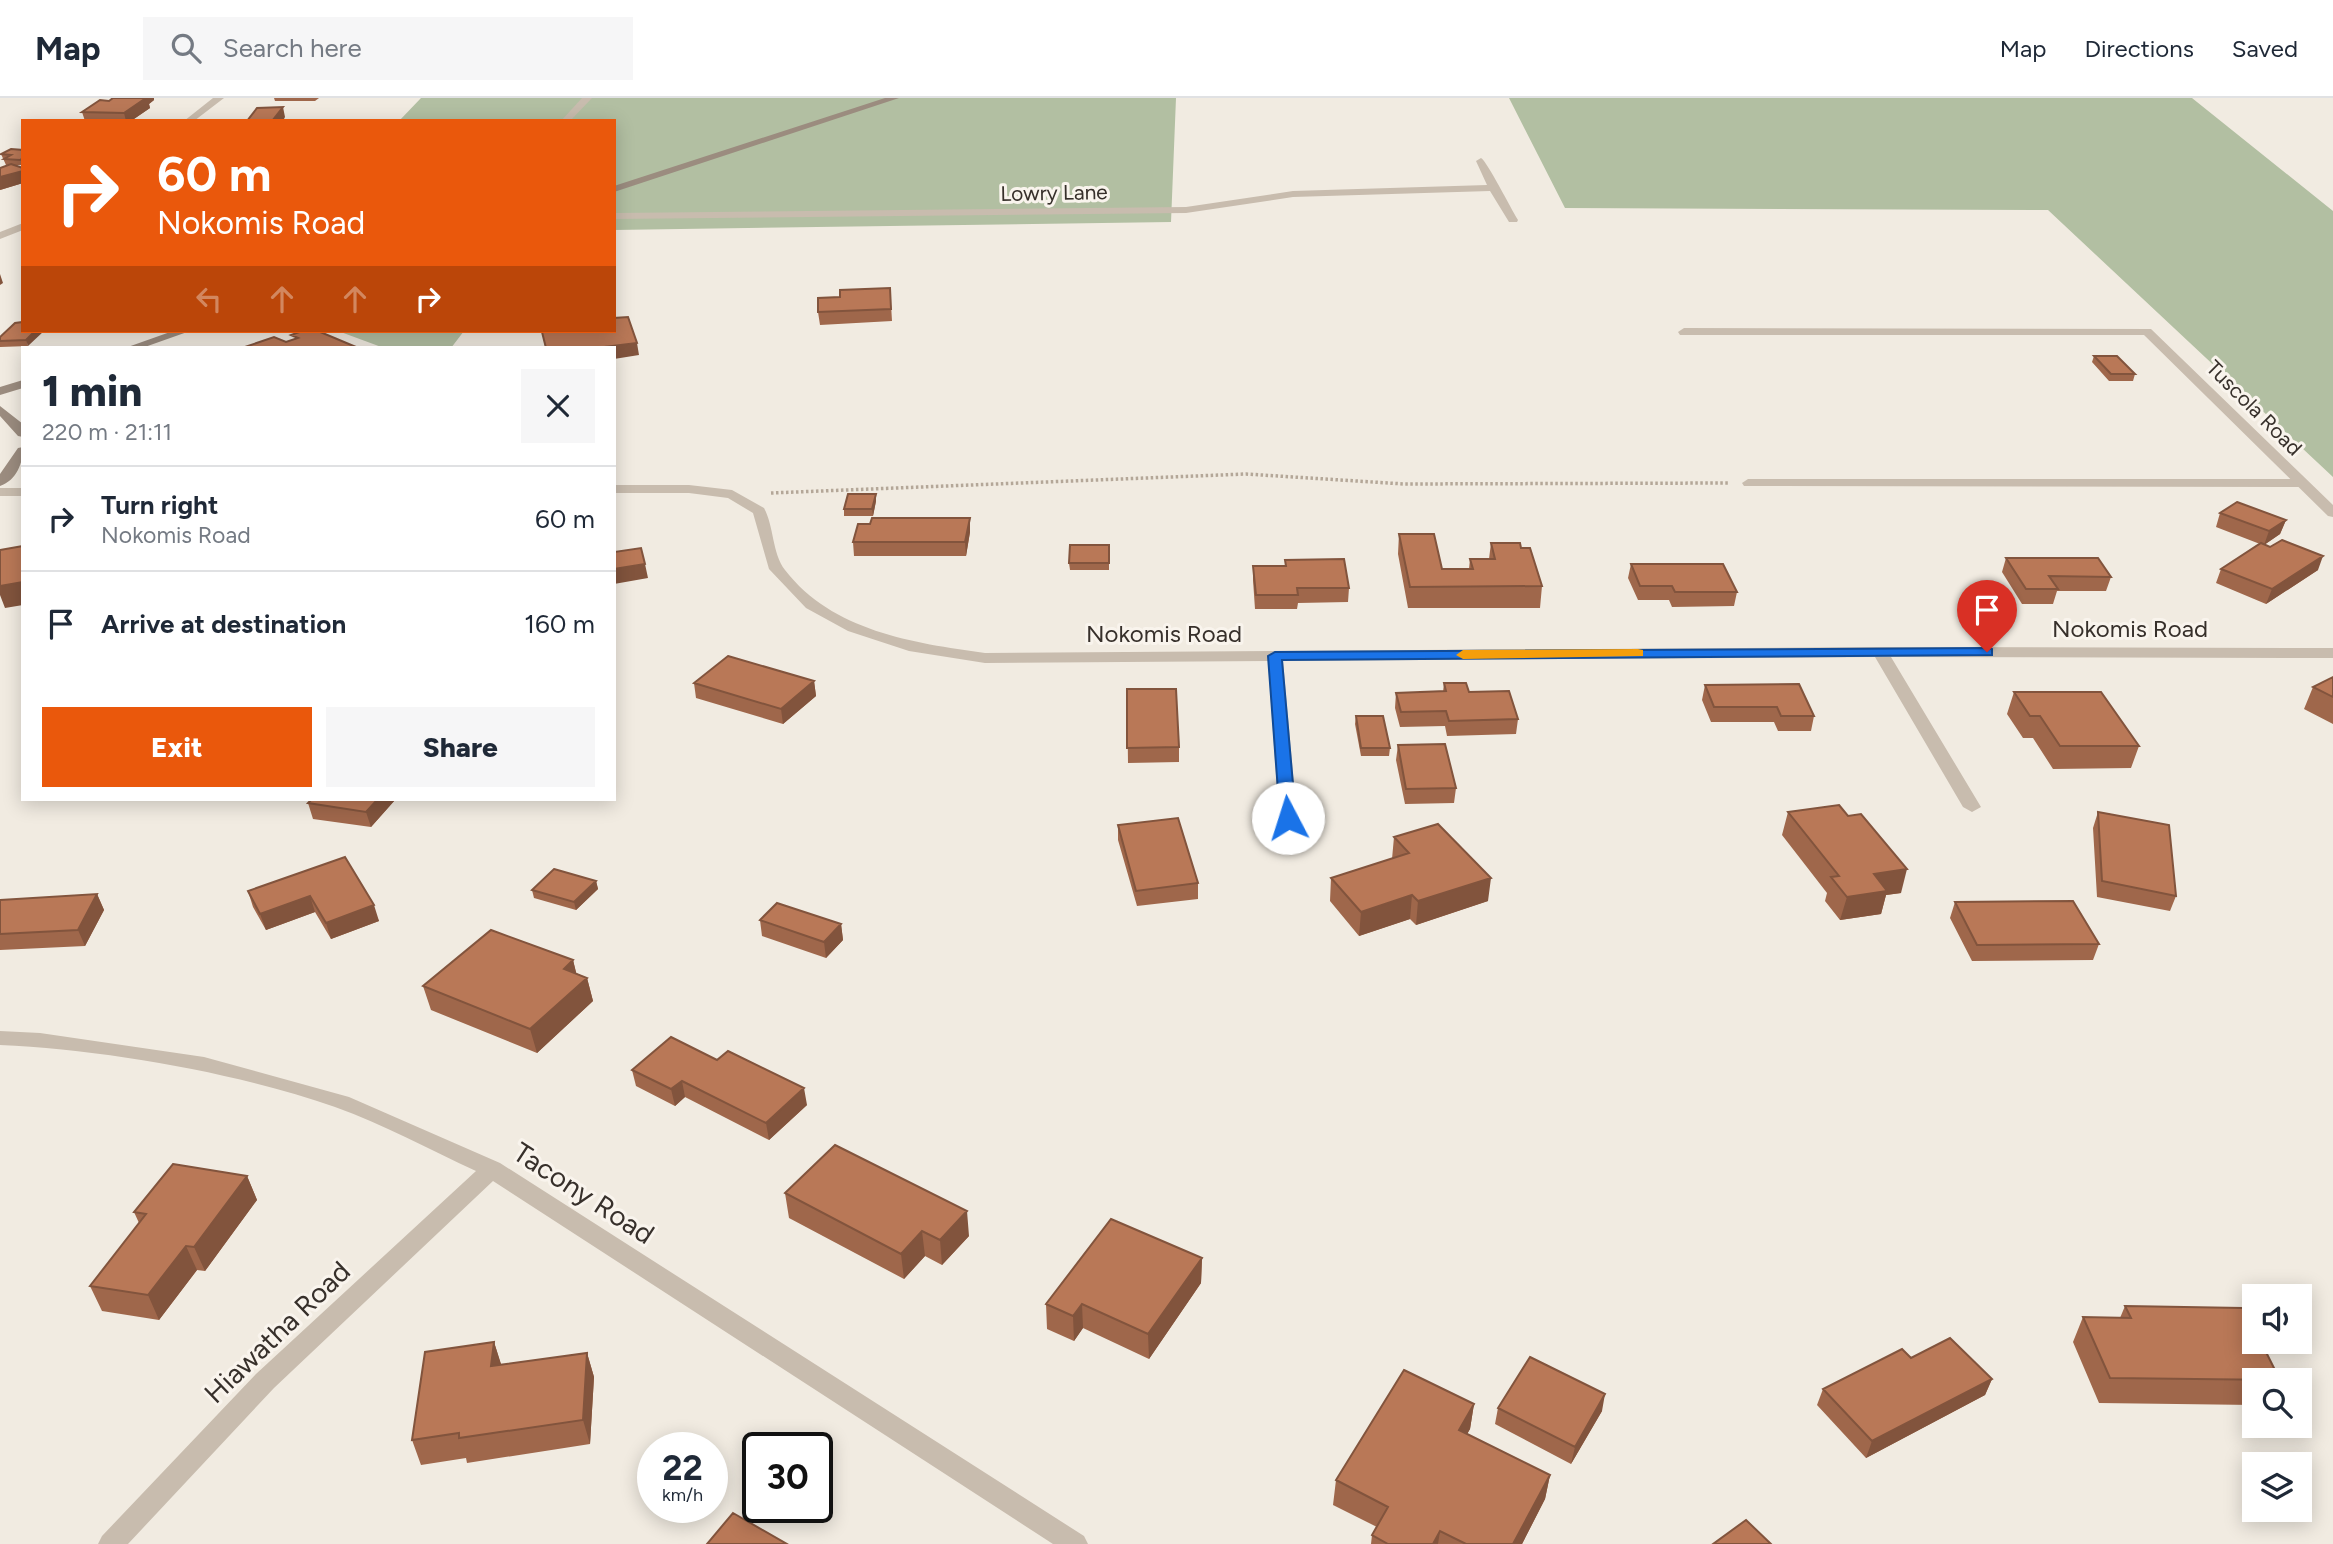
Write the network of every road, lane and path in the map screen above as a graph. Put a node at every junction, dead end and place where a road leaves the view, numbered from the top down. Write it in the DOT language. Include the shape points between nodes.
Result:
graph roads {
  1 [pos="219,98"];
  2 [pos="587,98"];
  3 [pos="894,98"];
  4 [pos="191,119"];
  5 [pos="567,119"];
  6 [pos="1481,161"];
  7 [pos="616,188"];
  8 [pos="1493,188"];
  9 [pos="616,216"];
  10 [pos="1513,220"];
  11 [pos="21,227"];
  12 [pos="0,236"];
  13 [pos="1684,332"];
  14 [pos="178,333"];
  15 [pos="137,346"];
  16 [pos="21,385"];
  17 [pos="0,391"];
  18 [pos="0,410"];
  19 [pos="21,430"];
  20 [pos="21,454"];
  21 [pos="0,482"];
  22 [pos="2302,482"];
  23 [pos="1748,483"];
  24 [pos="616,489"];
  25 [pos="0,492"];
  26 [pos="21,492"];
  27 [pos="732,494"];
  28 [pos="2333,513"];
  29 [pos="1880,652"];
  30 [pos="2333,653"];
  31 [pos="1275,656"];
  32 [pos="1972,807"];
  33 [pos="1288,818"];
  34 [pos="0,1038"];
  35 [pos="492,1169"];
  36 [pos="111,1544"];
  37 [pos="1076,1544"];
  1 -- 4 [label="street"];
  2 -- 5 [label="street"];
  3 -- 7 [label="main road"];
  6 -- 8 [label="street"];
  8 -- 9 [label="street, Lowry Lane" via="1293,194 1186,210"];
  8 -- 10 [label="street"];
  11 -- 12 [label="street"];
  13 -- 22 [label="street, Tuscola Road" via="2147,331"];
  14 -- 15 [label="main road"];
  16 -- 17 [label="main road"];
  18 -- 19 [label="main road"];
  20 -- 21 [label="main road"];
  22 -- 23 [label="lane"];
  22 -- 28 [label="street, Tuscola Road"];
  23 -- 27 [label="path" via="1404,484 1246,474"];
  24 -- 27 [label="street, Nokomis Road"];
  25 -- 26 [label="street"];
  27 -- 31 [label="street, Nokomis Road" via="759,511 776,569 811,605 853,628 914,648 985,658"];
  29 -- 30 [label="street, Nokomis Road"];
  29 -- 31 [label="street, Nokomis Road"];
  29 -- 32 [label="street"];
  31 -- 33 [label="street"];
  34 -- 35 [label="street, Tacony Road" via="40,1040 229,1071 342,1102"];
  35 -- 36 [label="street, Hiawatha Road" via="265,1381"];
  35 -- 37 [label="street, Tacony Road"];
}
